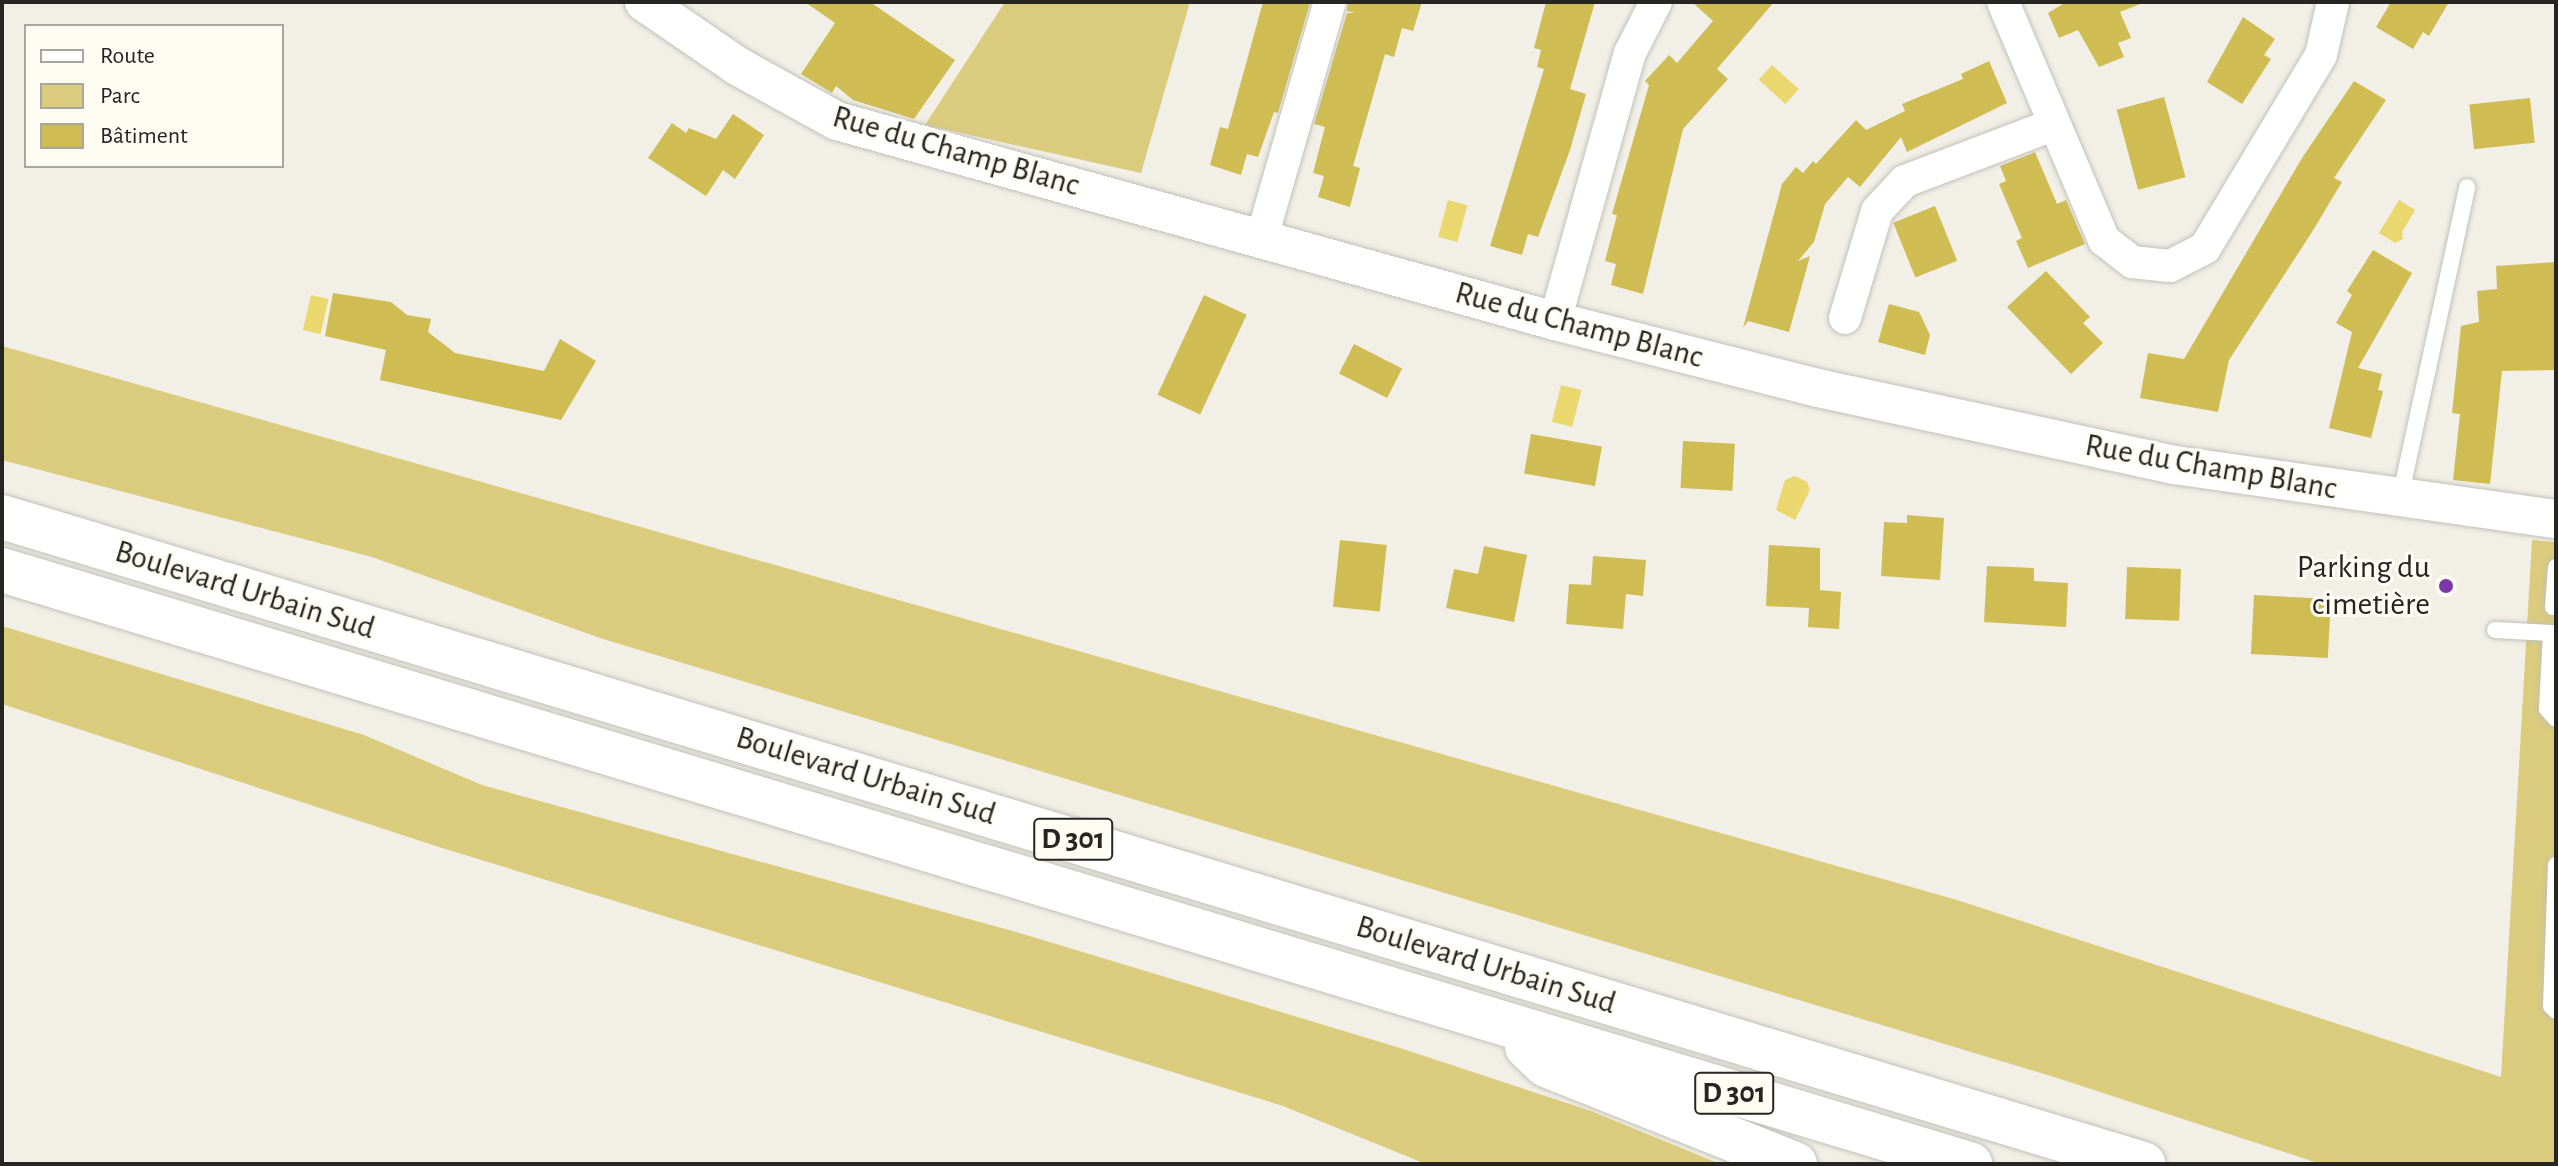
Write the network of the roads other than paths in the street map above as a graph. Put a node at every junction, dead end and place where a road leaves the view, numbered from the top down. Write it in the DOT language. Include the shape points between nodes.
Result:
graph roads {
  1 [pos="644,2"];
  2 [pos="1330,2"];
  3 [pos="1656,2"];
  4 [pos="2003,2"];
  5 [pos="2333,2"];
  6 [pos="2055,124"];
  7 [pos="2467,187"];
  8 [pos="1262,237"];
  9 [pos="1845,318"];
  10 [pos="1555,321"];
  11 [pos="2400,499"];
  12 [pos="2,517"];
  13 [pos="2556,519"];
  14 [pos="2556,567"];
  15 [pos="2,570"];
  16 [pos="2554,607"];
  17 [pos="2495,630"];
  18 [pos="2554,634"];
  19 [pos="2552,675"];
  20 [pos="2556,719"];
  21 [pos="2556,865"];
  22 [pos="2556,1011"];
  23 [pos="1499,1022"];
  24 [pos="1795,1164"];
  25 [pos="1970,1164"];
  26 [pos="2143,1164"];
  1 -- 8 [label="street, Rue du Champ Blanc" via="739,67 837,121"];
  2 -- 8 [label="street"];
  3 -- 10 [label="street" via="1630,53"];
  4 -- 6 [label="street"];
  5 -- 6 [label="street" via="2321,55 2205,248 2170,266 2132,262 2104,240"];
  6 -- 9 [label="street" via="1905,181 1877,211"];
  7 -- 11 [label="lane"];
  8 -- 10 [label="street, Rue du Champ Blanc"];
  10 -- 11 [label="street, Rue du Champ Blanc" via="1818,388 2160,462"];
  11 -- 13 [label="street, Rue du Champ Blanc"];
  12 -- 26 [label="highway, Boulevard Urbain Sud / D 301"];
  14 -- 16 [label="lane"];
  15 -- 23 [label="highway, Boulevard Urbain Sud / D 301"];
  16 -- 18 [label="lane"];
  17 -- 18 [label="lane"];
  18 -- 19 [label="lane"];
  19 -- 20 [label="lane" via="2547,709"];
  21 -- 22 [label="lane" via="2551,1006"];
  23 -- 24 [label="highway" via="1546,1065"];
  23 -- 25 [label="highway, Boulevard Urbain Sud / D 301"];
}
